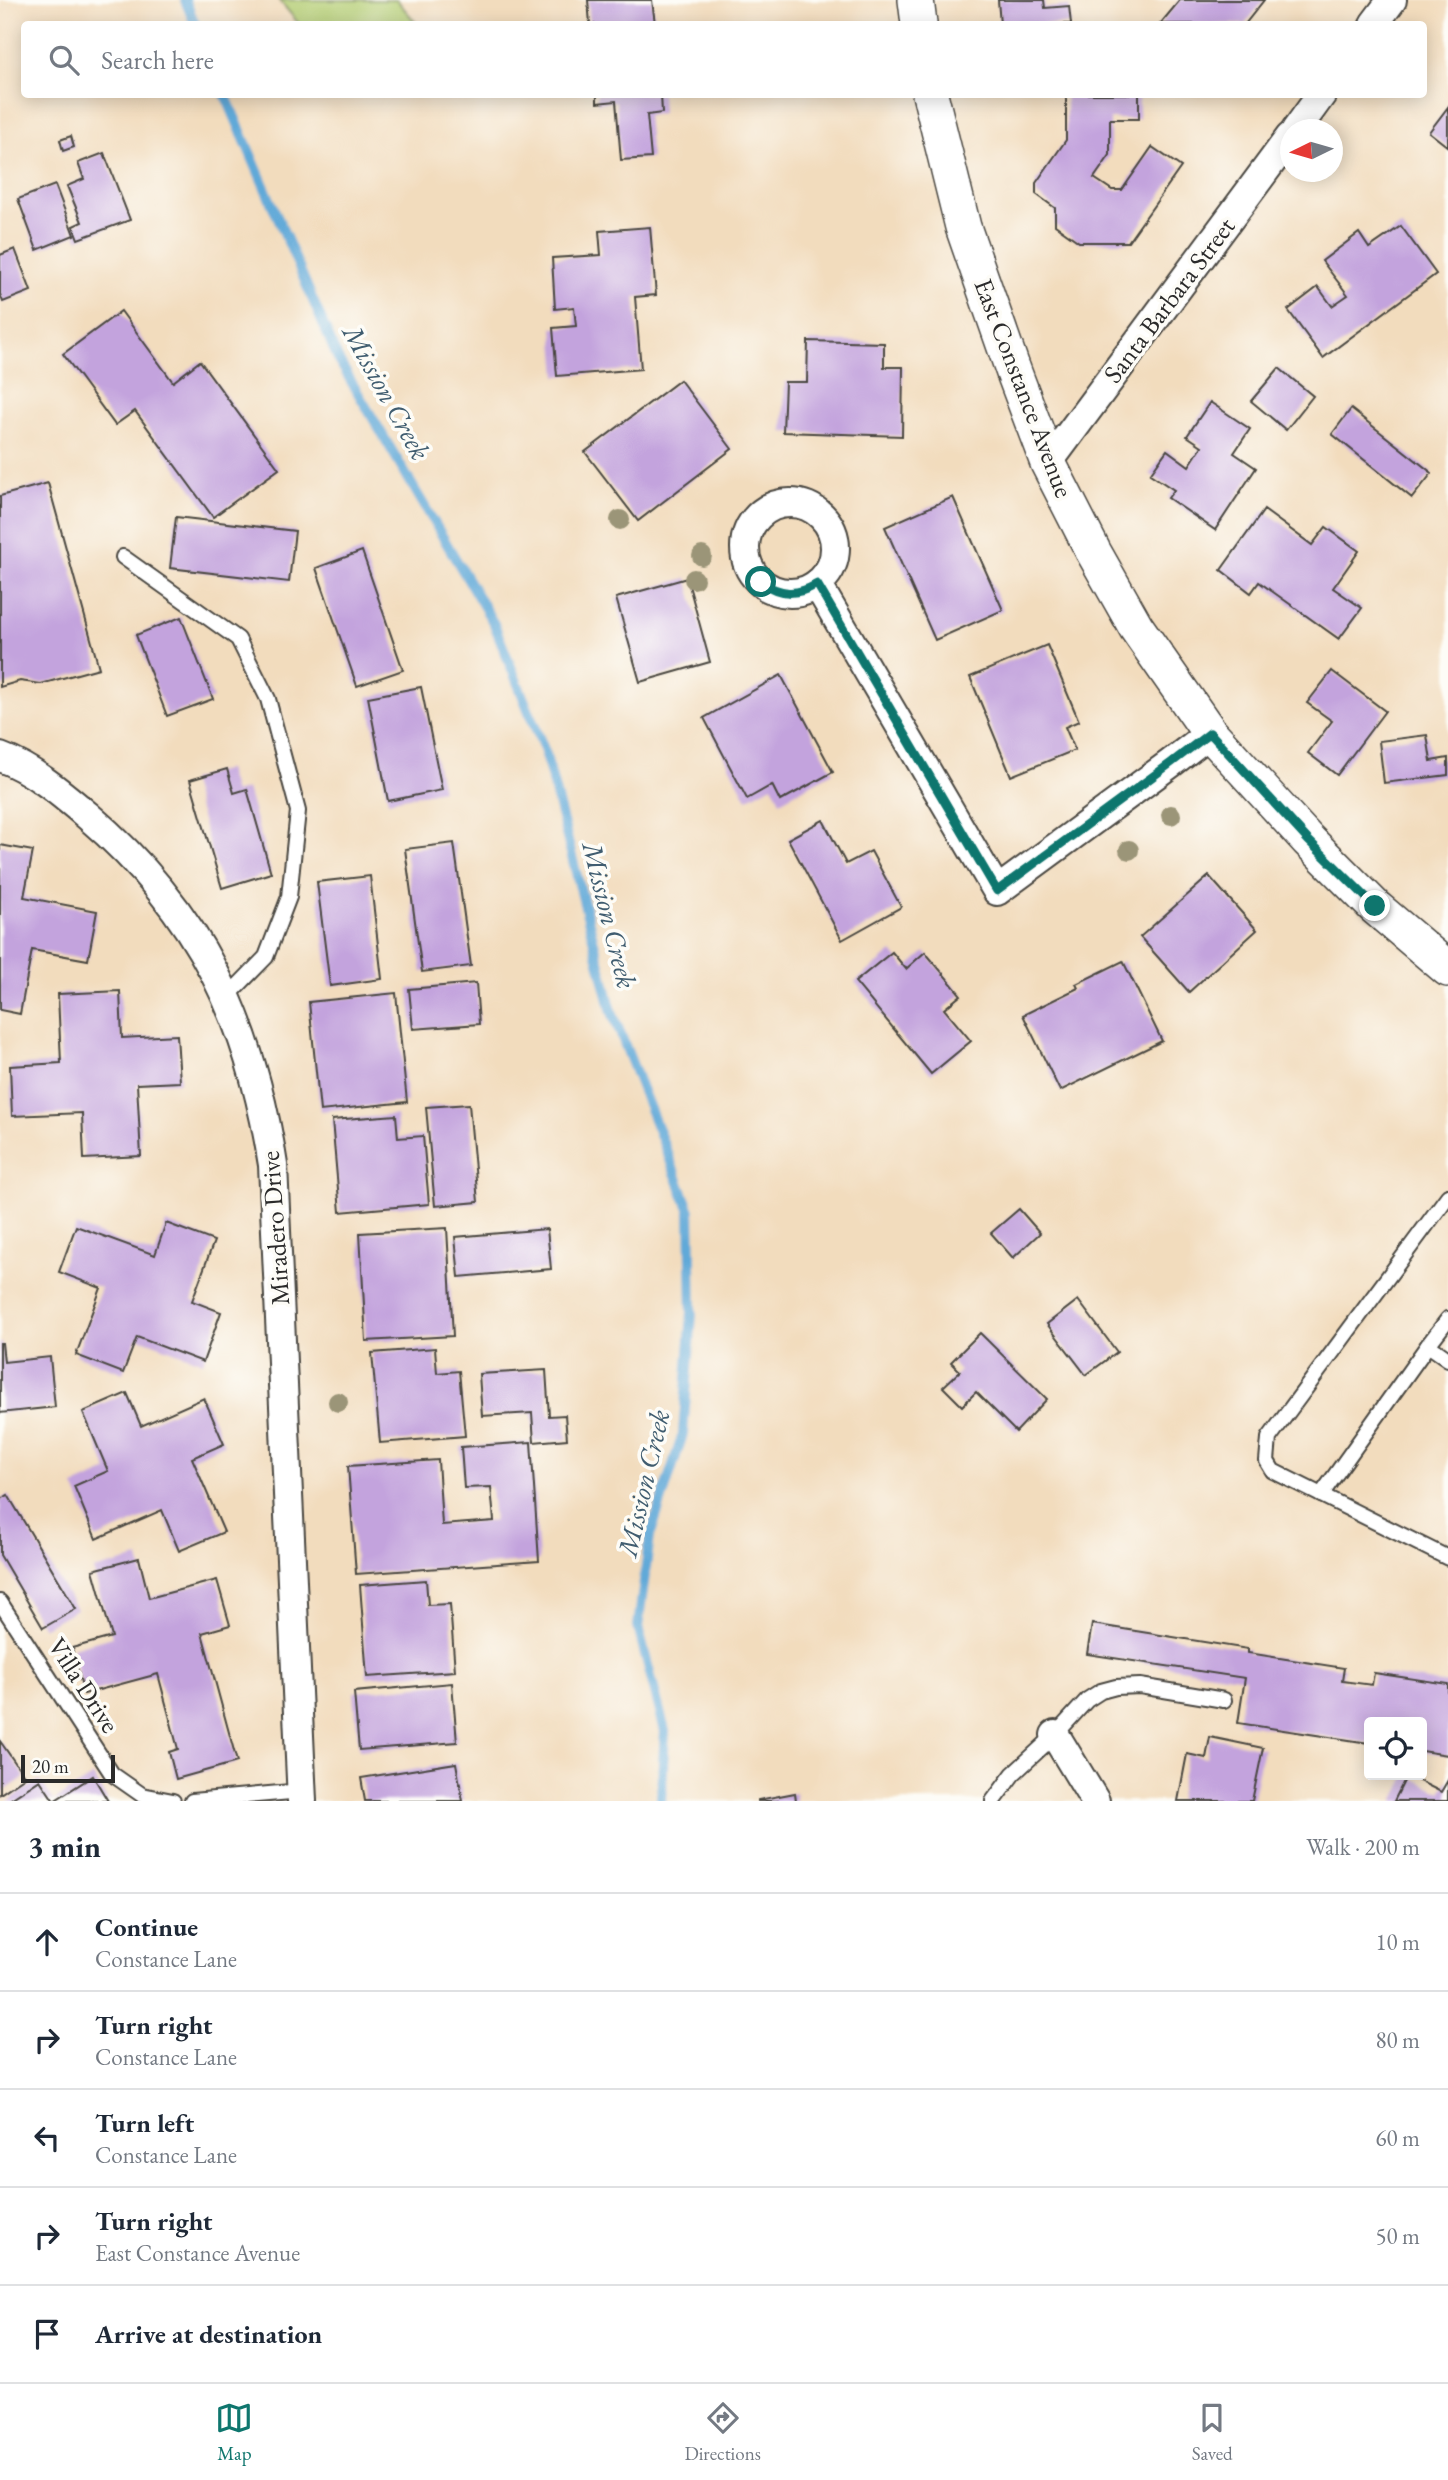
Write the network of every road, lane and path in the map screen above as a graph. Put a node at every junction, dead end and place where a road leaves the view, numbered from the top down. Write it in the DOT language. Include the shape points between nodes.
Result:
graph roads {
  1 [pos="915,0"];
  2 [pos="1392,0"];
  3 [pos="918,21"];
  4 [pos="1376,21"];
  5 [pos="931,98"];
  6 [pos="1319,98"];
  7 [pos="1304,119"];
  8 [pos="1280,150"];
  9 [pos="1048,463"];
  10 [pos="123,557"];
  11 [pos="817,584"];
  12 [pos="1210,733"];
  13 [pos="0,757"];
  14 [pos="1448,969"];
  15 [pos="227,997"];
  16 [pos="1448,1196"];
  17 [pos="1448,1318"];
  18 [pos="1428,1345"];
  19 [pos="1448,1359"];
  20 [pos="1321,1495"];
  21 [pos="1448,1558"];
  22 [pos="0,1602"];
  23 [pos="1224,1700"];
  24 [pos="1055,1735"];
  25 [pos="302,1796"];
  26 [pos="173,1801"];
  27 [pos="192,1801"];
  28 [pos="993,1801"];
  29 [pos="1096,1801"];
  1 -- 3 [label="street"];
  2 -- 4 [label="street"];
  5 -- 9 [label="street, East Constance Avenue" via="963,227"];
  6 -- 7 [label="street"];
  8 -- 9 [label="street, Santa Barbara Street"];
  9 -- 12 [label="street, East Constance Avenue" via="1136,627"];
  10 -- 15 [label="lane" via="238,639 268,699 298,811 289,897 265,957"];
  11 -- 12 [label="street" via="997,891"];
  12 -- 14 [label="street, East Constance Avenue" via="1365,897"];
  13 -- 15 [label="street, Miradero Drive" via="61,793 126,851 197,941"];
  15 -- 25 [label="street, Miradero Drive" via="251,1058 273,1165"];
  16 -- 20 [label="lane" via="1269,1438 1267,1461 1273,1471"];
  17 -- 18 [label="lane"];
  18 -- 19 [label="lane"];
  18 -- 20 [label="lane"];
  20 -- 21 [label="lane"];
  22 -- 26 [label="lane, Villa Drive" via="112,1774 142,1795"];
  23 -- 24 [label="lane" via="1140,1686 1116,1687 1087,1700"];
  24 -- 28 [label="lane" via="1013,1774"];
  24 -- 29 [label="street"];
  25 -- 27 [label="lane"];
}
